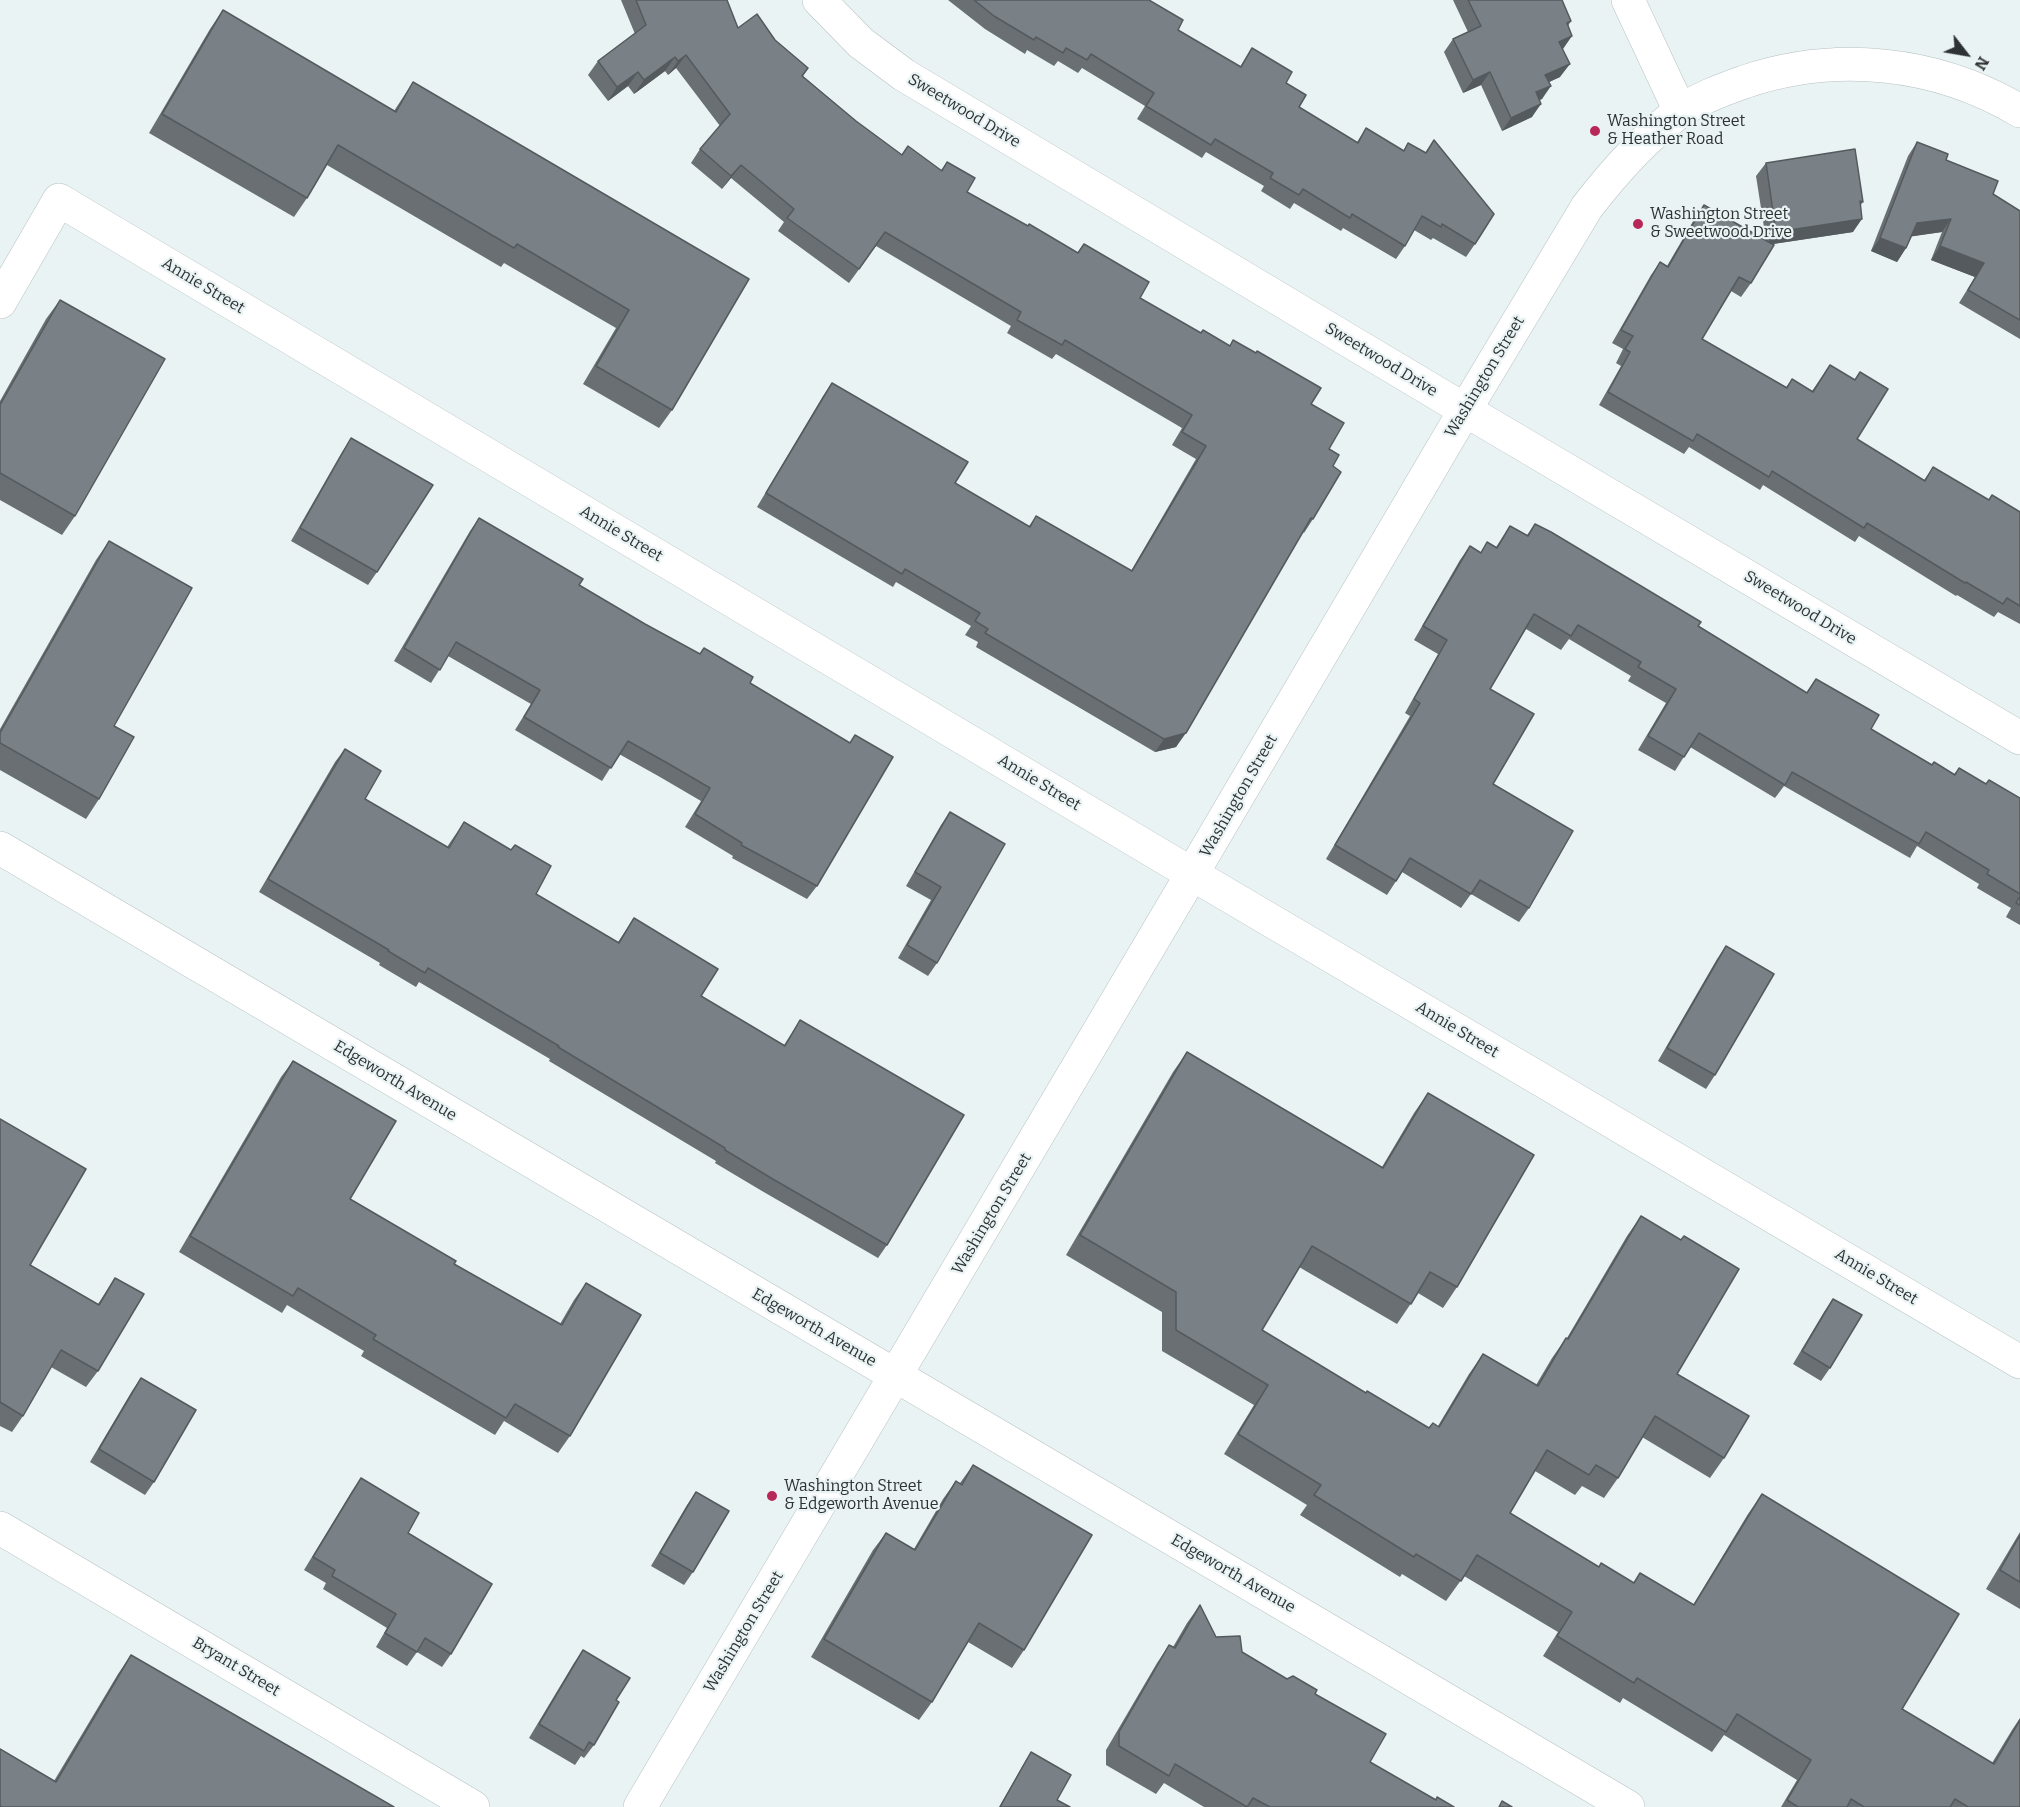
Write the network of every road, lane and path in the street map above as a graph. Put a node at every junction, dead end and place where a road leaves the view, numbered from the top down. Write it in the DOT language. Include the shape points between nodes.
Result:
graph roads {
  1 [pos="819,0"];
  2 [pos="1628,0"];
  3 [pos="1680,111"];
  4 [pos="2020,111"];
  5 [pos="0,302"];
  6 [pos="1465,410"];
  7 [pos="2020,738"];
  8 [pos="0,848"];
  9 [pos="1192,874"];
  10 [pos="2020,1362"];
  11 [pos="896,1376"];
  12 [pos="0,1528"];
  13 [pos="473,1807"];
  14 [pos="640,1807"];
  15 [pos="1628,1807"];
  1 -- 6 [label="street, Sweetwood Drive" via="861,43 904,75"];
  2 -- 3 [label="street"];
  3 -- 4 [label="street, Washington Street" via="1723,89 1772,72 1826,64 1873,64 1919,70 1967,86"];
  3 -- 6 [label="street, Washington Street" via="1644,141 1587,207"];
  5 -- 9 [label="street, Annie Street" via="59,200"];
  6 -- 7 [label="street, Sweetwood Drive"];
  6 -- 9 [label="street, Washington Street"];
  8 -- 11 [label="street, Edgeworth Avenue"];
  9 -- 10 [label="street, Annie Street"];
  9 -- 11 [label="street, Washington Street"];
  11 -- 14 [label="street, Washington Street"];
  11 -- 15 [label="street, Edgeworth Avenue"];
  12 -- 13 [label="street, Bryant Street"];
}
